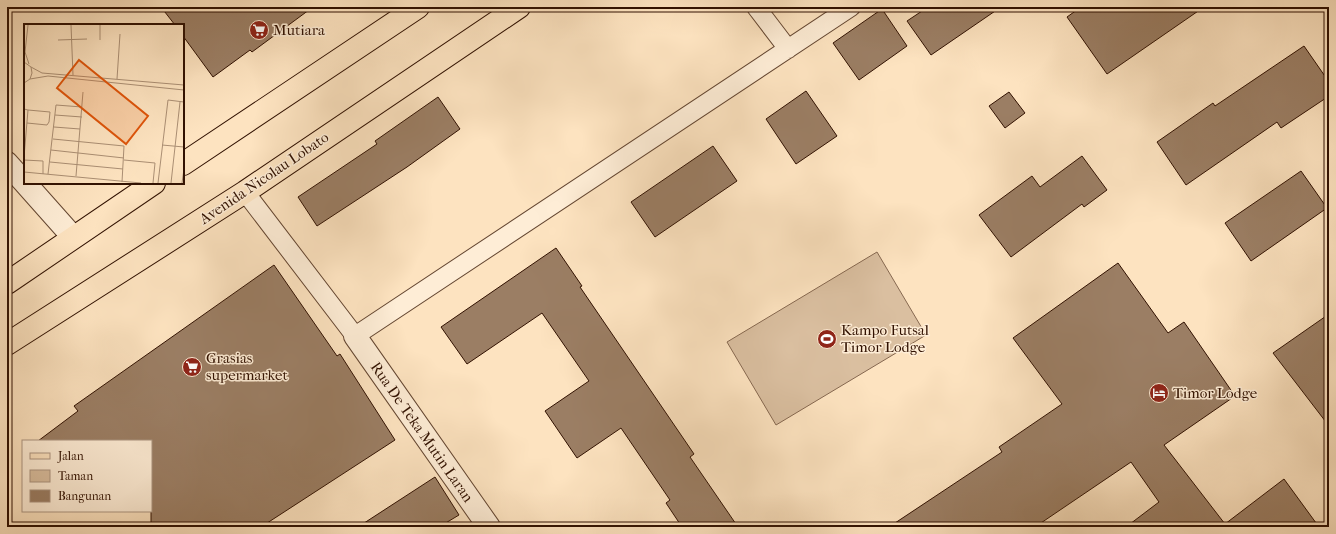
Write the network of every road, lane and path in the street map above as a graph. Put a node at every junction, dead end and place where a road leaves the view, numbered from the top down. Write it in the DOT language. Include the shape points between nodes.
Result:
graph roads {
  1 [pos="418,7"];
  2 [pos="519,7"];
  3 [pos="756,7"];
  4 [pos="851,7"];
  5 [pos="788,49"];
  6 [pos="7,163"];
  7 [pos="184,163"];
  8 [pos="24,182"];
  9 [pos="26,184"];
  10 [pos="152,184"];
  11 [pos="245,192"];
  12 [pos="73,237"];
  13 [pos="7,283"];
  14 [pos="355,336"];
  15 [pos="7,344"];
  16 [pos="482,525"];
  1 -- 7 [label="main road"];
  2 -- 11 [label="main road, Avenida Nicolau Lobato"];
  3 -- 5 [label="lane"];
  4 -- 5 [label="lane"];
  5 -- 14 [label="lane"];
  6 -- 8 [label="street"];
  9 -- 12 [label="street"];
  10 -- 12 [label="main road"];
  11 -- 14 [label="lane"];
  11 -- 15 [label="main road, Avenida Nicolau Lobato"];
  12 -- 13 [label="main road"];
  14 -- 16 [label="street, Rua De Teka Mutin Laran"];
}
